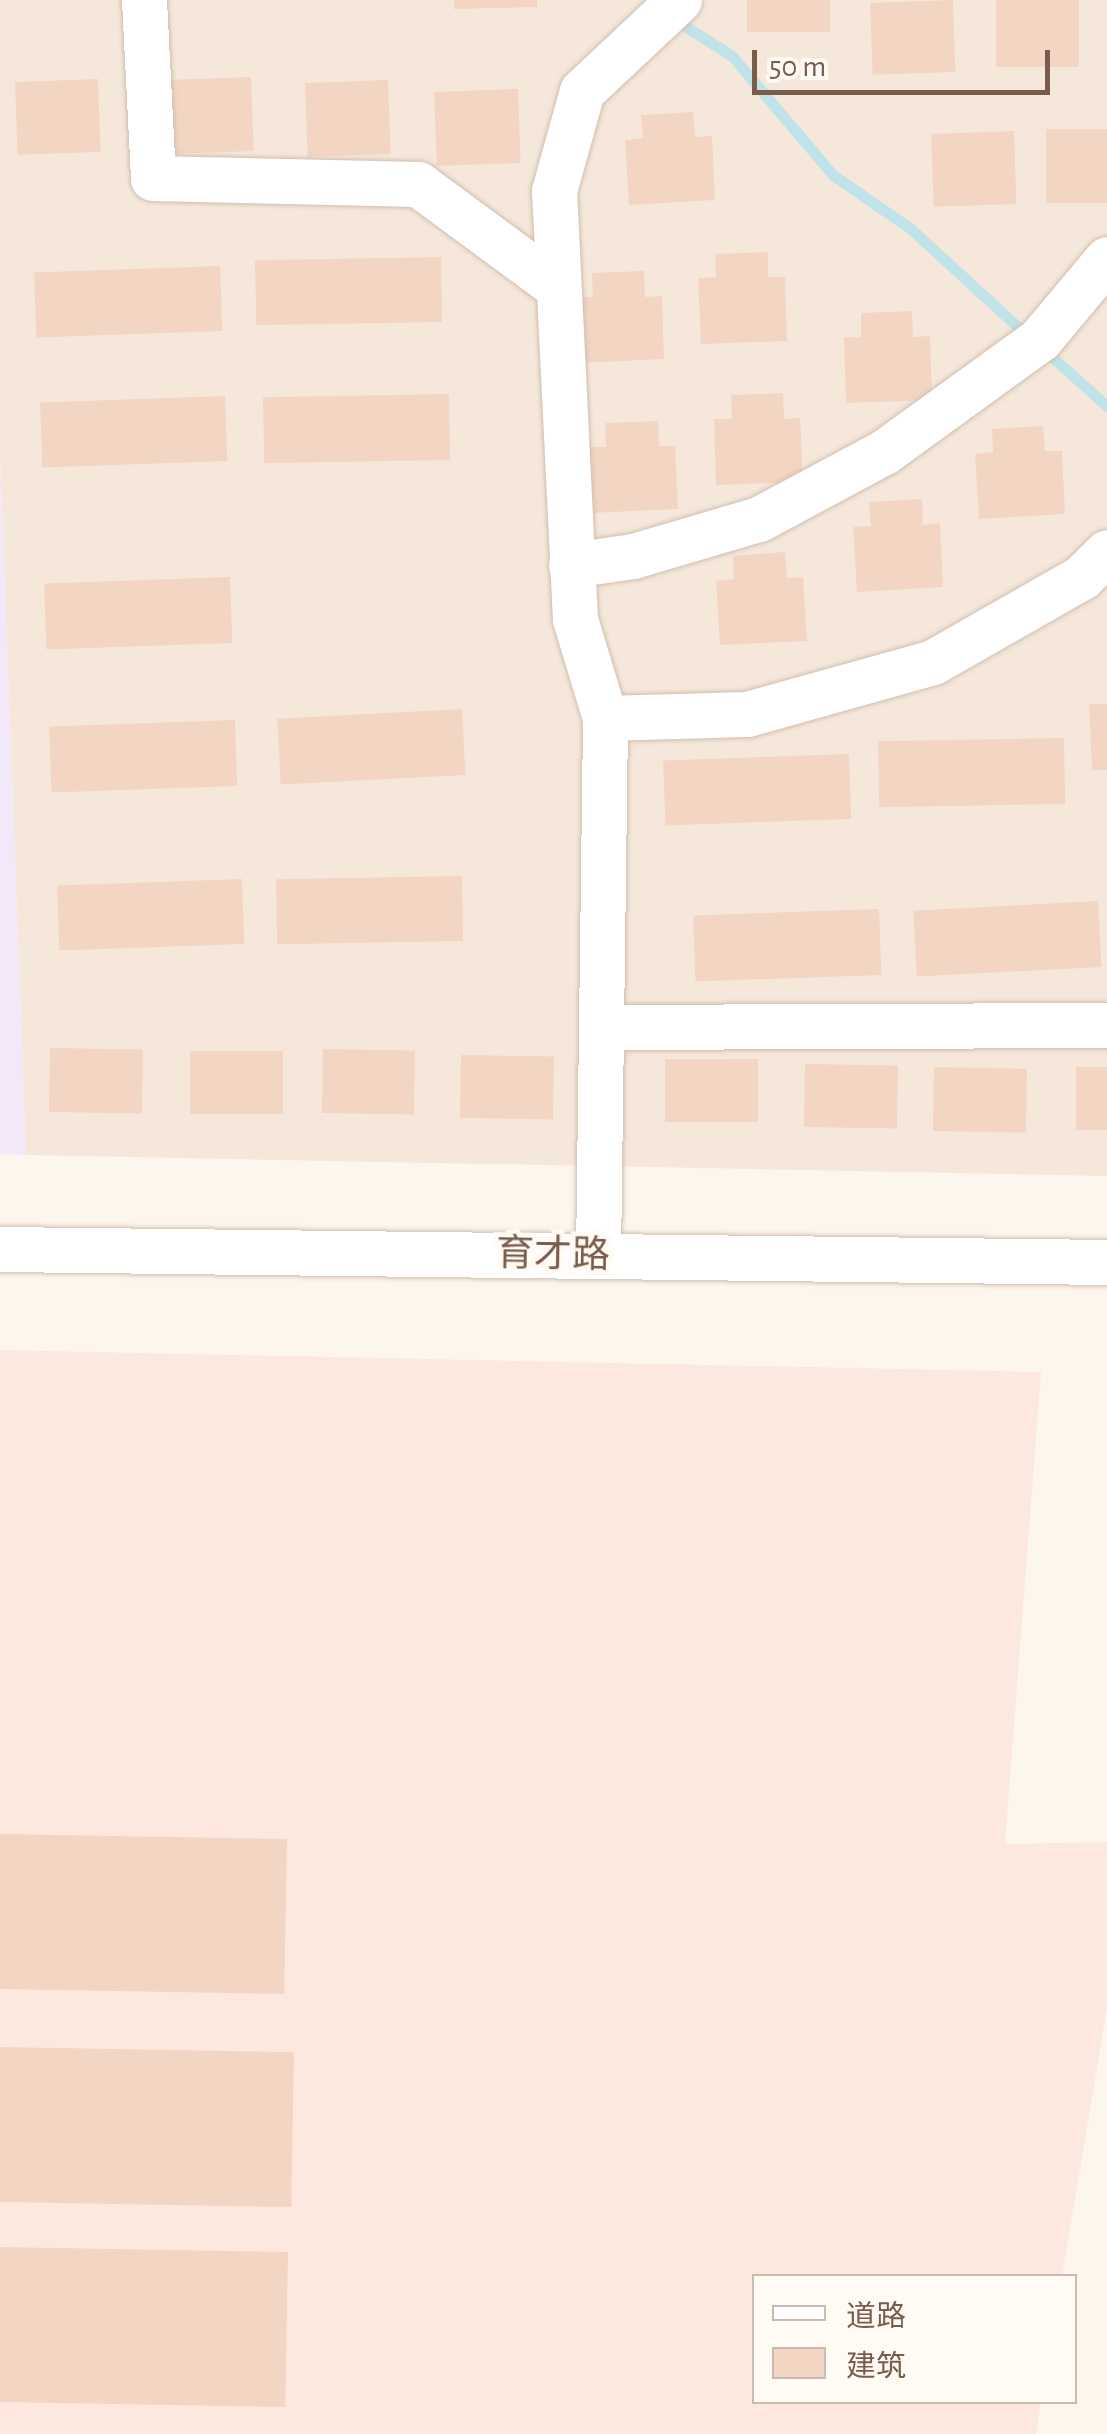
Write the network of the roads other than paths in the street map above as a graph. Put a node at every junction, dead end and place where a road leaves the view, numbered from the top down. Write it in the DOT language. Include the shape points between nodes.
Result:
graph roads {
  1 [pos="144,0"];
  2 [pos="678,0"];
  3 [pos="1107,259"];
  4 [pos="555,285"];
  5 [pos="1107,552"];
  6 [pos="572,564"];
  7 [pos="606,718"];
  8 [pos="1107,1025"];
  9 [pos="602,1026"];
  10 [pos="0,1249"];
  11 [pos="598,1256"];
  12 [pos="1107,1262"];
  1 -- 4 [label="street" via="153,178 418,184"];
  2 -- 4 [label="street" via="582,90 554,191"];
  3 -- 6 [label="street" via="1040,339 884,452 758,519 633,556"];
  4 -- 6 [label="street"];
  5 -- 7 [label="street" via="1082,577 933,662 748,714"];
  6 -- 7 [label="street" via="575,619"];
  7 -- 9 [label="street"];
  8 -- 9 [label="street"];
  9 -- 11 [label="street"];
  10 -- 11 [label="street, 育才路"];
  11 -- 12 [label="street, 育才路"];
}
